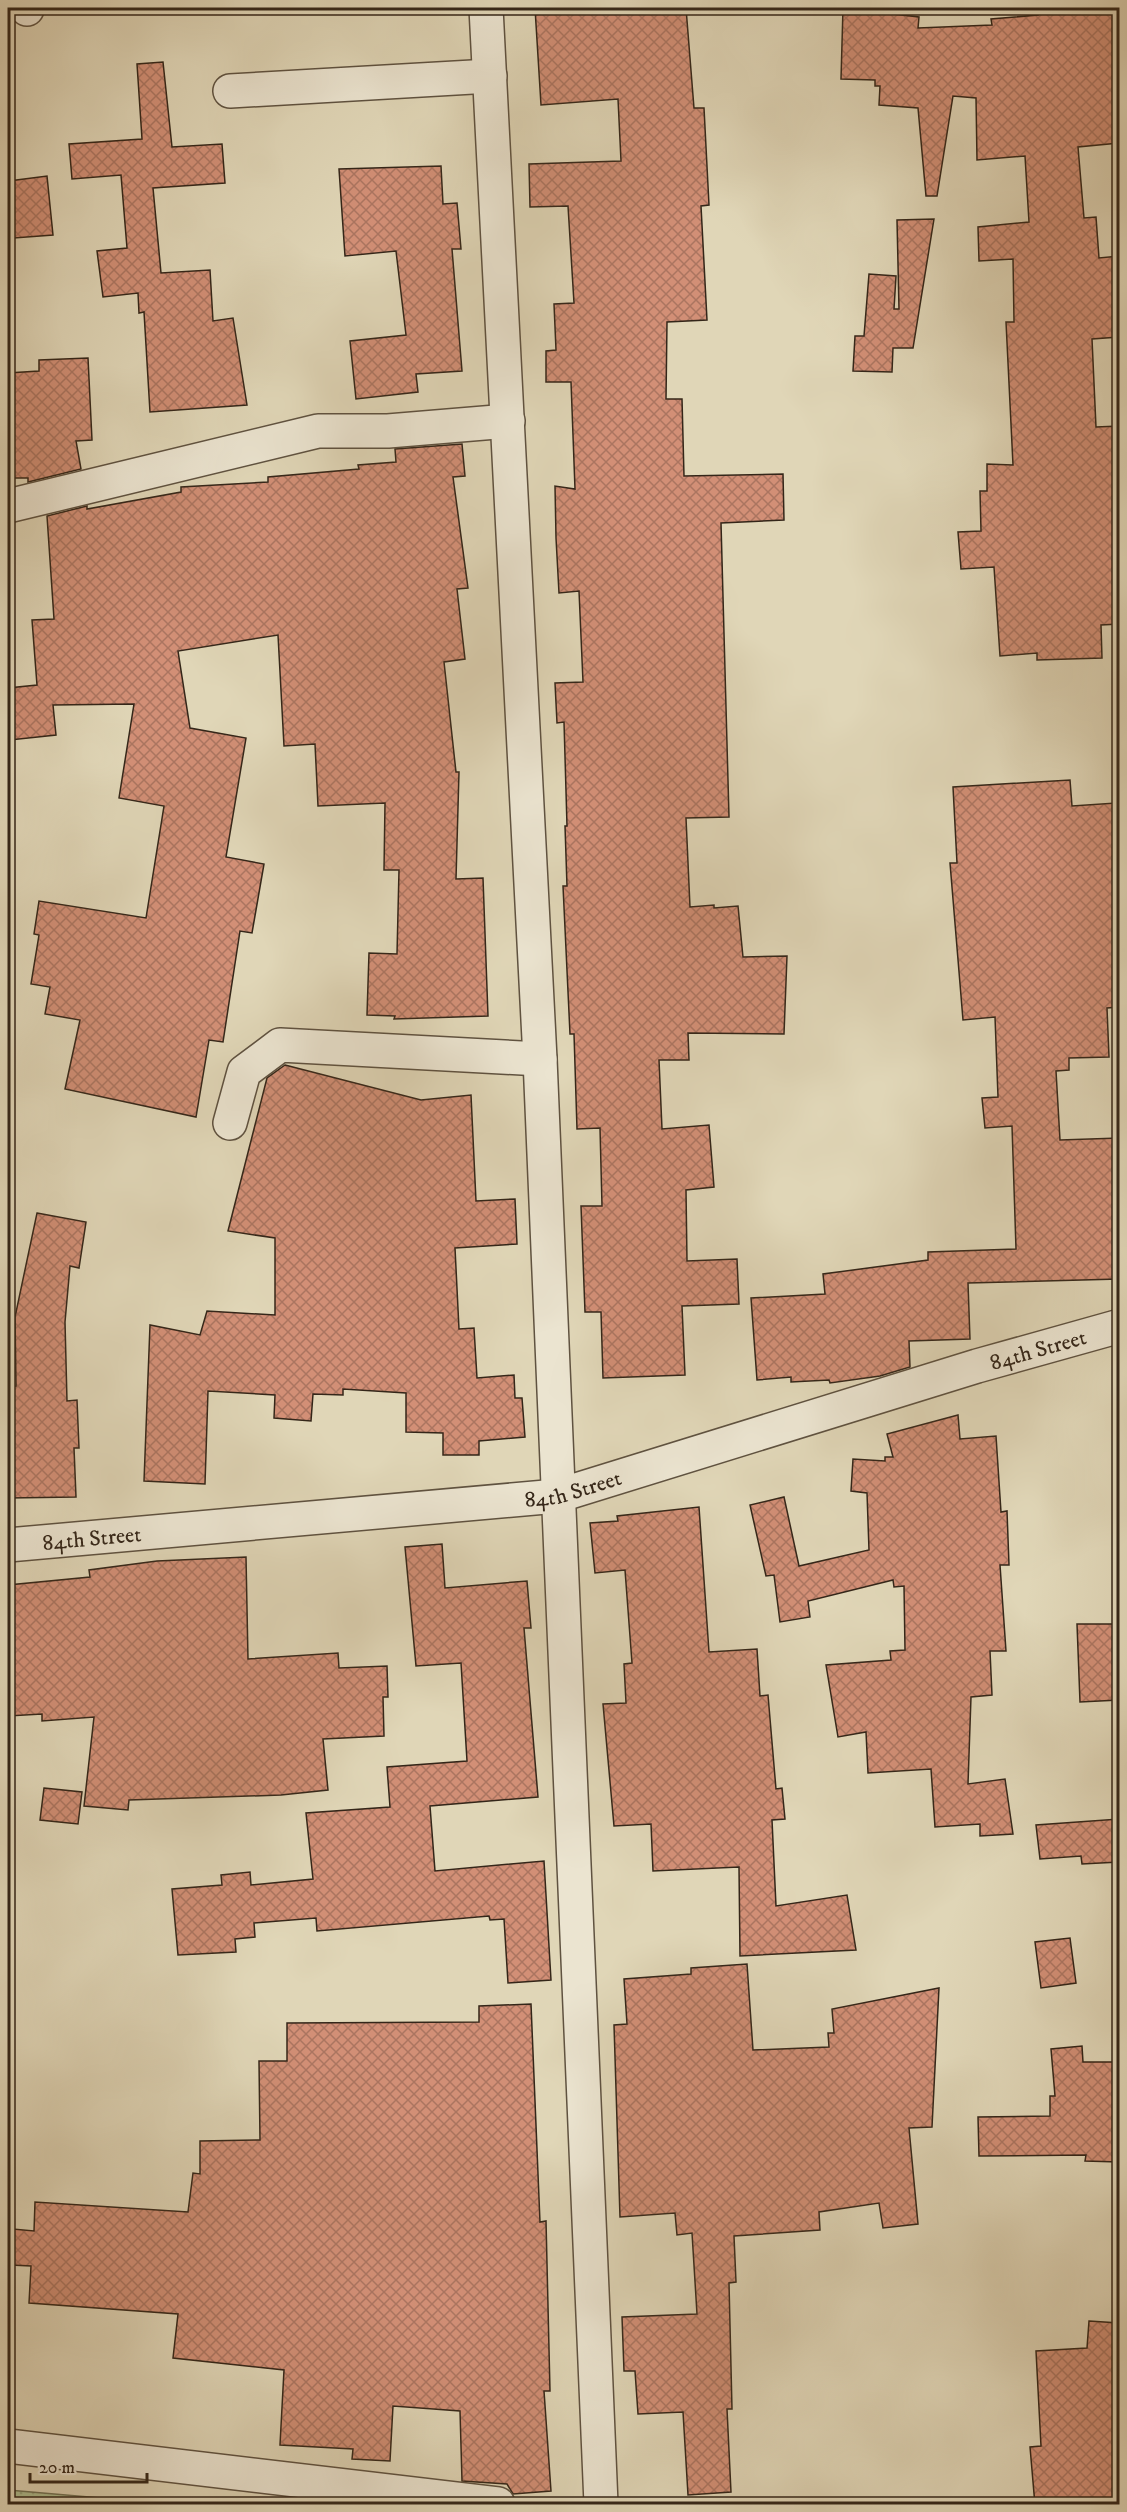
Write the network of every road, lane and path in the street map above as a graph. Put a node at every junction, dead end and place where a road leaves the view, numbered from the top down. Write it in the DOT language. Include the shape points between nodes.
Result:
graph roads {
  1 [pos="486,8"];
  2 [pos="490,76"];
  3 [pos="230,91"];
  4 [pos="508,422"];
  5 [pos="8,506"];
  6 [pos="540,1059"];
  7 [pos="230,1123"];
  8 [pos="1119,1326"];
  9 [pos="557,1496"];
  10 [pos="8,1545"];
  11 [pos="8,2446"];
  12 [pos="498,2505"];
  13 [pos="601,2505"];
  1 -- 2 [label="street"];
  2 -- 3 [label="street"];
  2 -- 4 [label="street"];
  4 -- 5 [label="street" via="388,431 318,431"];
  4 -- 6 [label="street"];
  6 -- 7 [label="street" via="280,1045 244,1072"];
  6 -- 9 [label="street"];
  8 -- 9 [label="street, 84th Street" via="966,1369"];
  9 -- 10 [label="street, 84th Street"];
  9 -- 13 [label="street"];
  11 -- 12 [label="street"];
}
